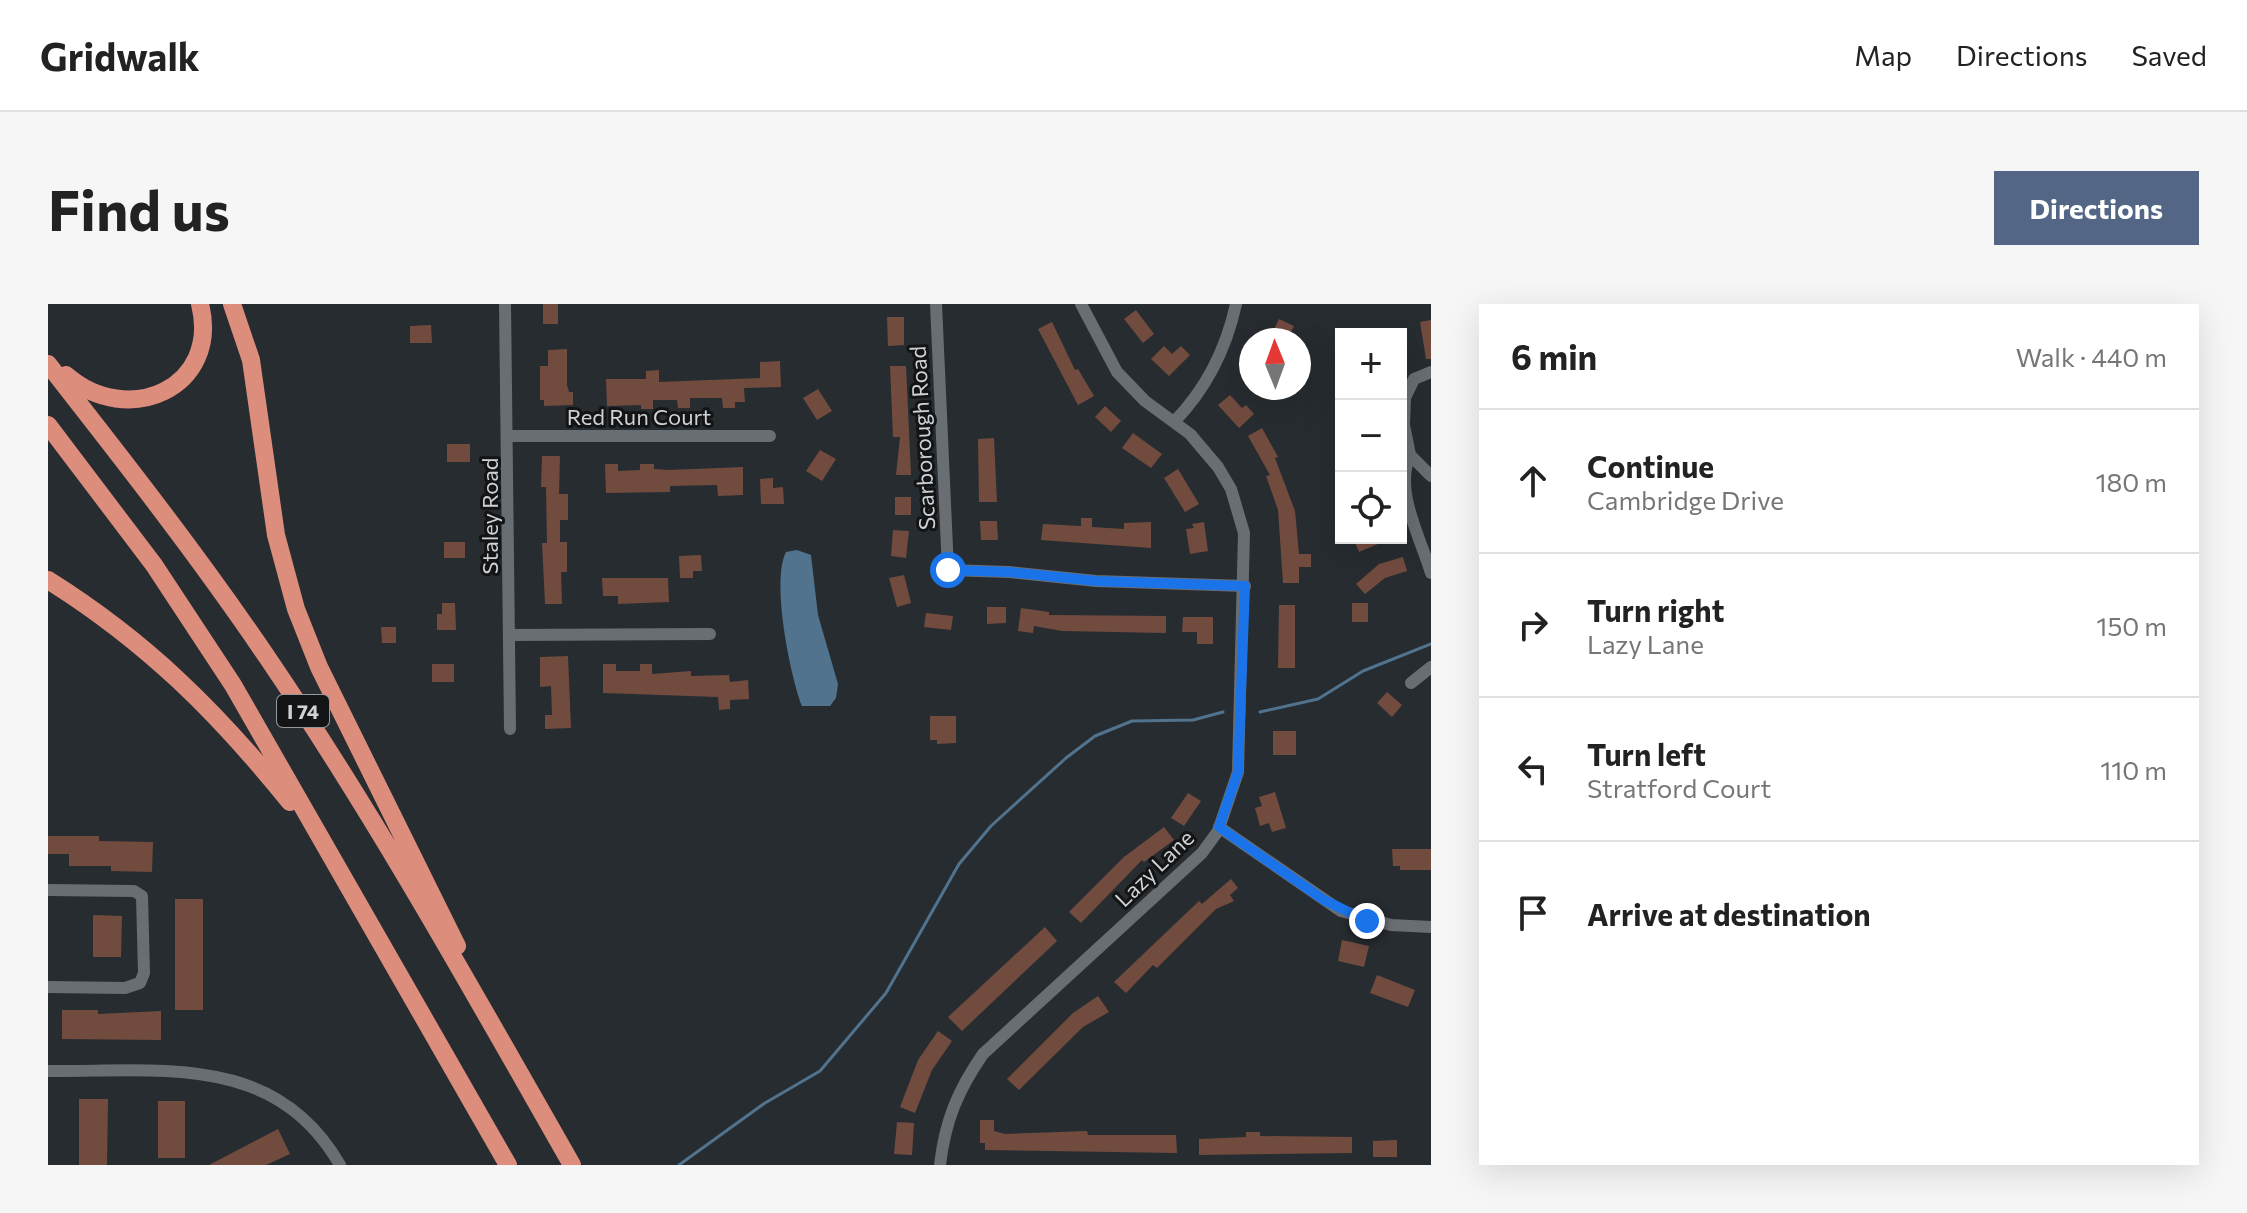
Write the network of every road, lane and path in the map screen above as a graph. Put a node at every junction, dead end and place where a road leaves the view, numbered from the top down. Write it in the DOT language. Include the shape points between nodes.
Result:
graph roads {
  1 [pos="200,304"];
  2 [pos="232,304"];
  3 [pos="505,304"];
  4 [pos="936,304"];
  5 [pos="1081,304"];
  6 [pos="1236,304"];
  7 [pos="48,362"];
  8 [pos="1431,372"];
  9 [pos="1174,422"];
  10 [pos="48,425"];
  11 [pos="509,436"];
  12 [pos="770,436"];
  13 [pos="1410,455"];
  14 [pos="1431,476"];
  15 [pos="1431,573"];
  16 [pos="48,580"];
  17 [pos="1245,586"];
  18 [pos="710,634"];
  19 [pos="509,635"];
  20 [pos="1431,667"];
  21 [pos="1411,683"];
  22 [pos="510,729"];
  23 [pos="1219,827"];
  24 [pos="320,838"];
  25 [pos="48,890"];
  26 [pos="1431,927"];
  27 [pos="48,987"];
  28 [pos="48,1071"];
  29 [pos="524,1081"];
  30 [pos="340,1165"];
  31 [pos="508,1165"];
  32 [pos="572,1165"];
  33 [pos="940,1165"];
  1 -- 7 [label="highway" via="203,331 192,365 177,382 147,399 103,398"];
  2 -- 29 [label="highway" via="251,360 279,546 304,630"];
  3 -- 11 [label="street, Staley Road"];
  4 -- 17 [label="street, Scarborough Road" via="948,570"];
  5 -- 9 [label="street, Lazy Lane" via="1117,372"];
  6 -- 9 [label="street" via="1230,332 1208,379"];
  7 -- 29 [label="highway, I 74" via="270,661"];
  8 -- 13 [label="street" via="1414,379 1405,398"];
  9 -- 17 [label="street, Lazy Lane" via="1204,448 1231,489 1244,533"];
  10 -- 24 [label="highway, I 74" via="194,624"];
  11 -- 12 [label="street, Red Run Court"];
  11 -- 19 [label="street, Staley Road"];
  13 -- 14 [label="street"];
  13 -- 15 [label="street" via="1402,472 1406,495"];
  16 -- 24 [label="highway" via="123,630 192,689"];
  17 -- 23 [label="street, Lazy Lane" via="1238,772"];
  18 -- 19 [label="street"];
  19 -- 22 [label="street, Staley Road"];
  20 -- 21 [label="street"];
  23 -- 26 [label="street" via="1341,911 1379,923"];
  23 -- 33 [label="street, Lazy Lane" via="1202,853 983,1054 949,1114"];
  24 -- 31 [label="highway, I 74"];
  25 -- 27 [label="street" via="134,891 144,901 140,983 125,988"];
  28 -- 30 [label="street" via="194,1073 237,1079 292,1108 326,1142"];
  29 -- 32 [label="highway, I 74"];
}
